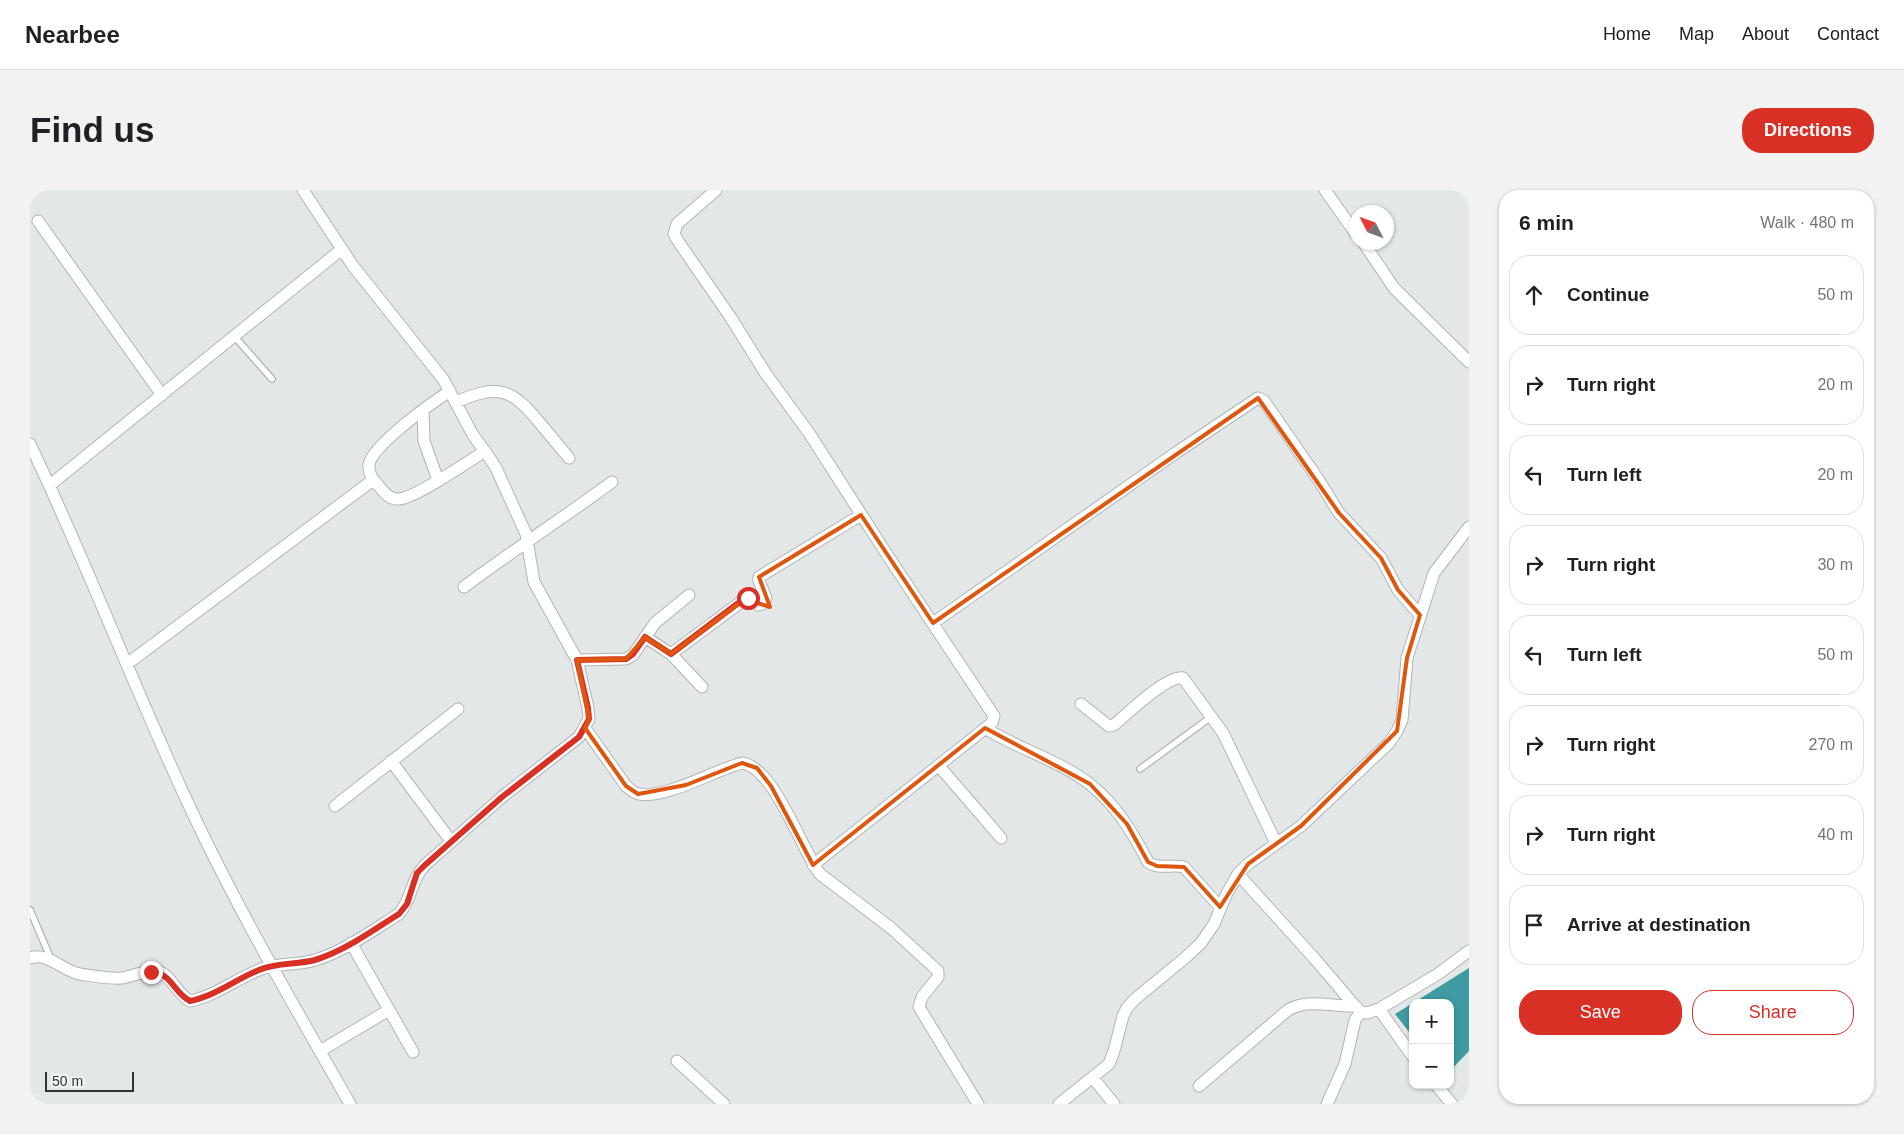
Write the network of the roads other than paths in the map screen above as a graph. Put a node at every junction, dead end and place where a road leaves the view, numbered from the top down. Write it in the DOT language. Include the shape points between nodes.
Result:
graph roads {
  1 [pos="303,190"];
  2 [pos="716,190"];
  3 [pos="1325,190"];
  4 [pos="38,221"];
  5 [pos="1349,224"];
  6 [pos="342,249"];
  7 [pos="1368,250"];
  8 [pos="234,336"];
  9 [pos="1469,362"];
  10 [pos="272,379"];
  11 [pos="450,391"];
  12 [pos="162,395"];
  13 [pos="456,402"];
  14 [pos="423,410"];
  15 [pos="30,444"];
  16 [pos="485,451"];
  17 [pos="569,458"];
  18 [pos="373,480"];
  19 [pos="438,480"];
  20 [pos="612,482"];
  21 [pos="50,485"];
  22 [pos="861,515"];
  23 [pos="1469,527"];
  24 [pos="527,542"];
  25 [pos="464,587"];
  26 [pos="689,595"];
  27 [pos="1420,615"];
  28 [pos="934,623"];
  29 [pos="645,637"];
  30 [pos="671,654"];
  31 [pos="577,660"];
  32 [pos="127,664"];
  33 [pos="702,687"];
  34 [pos="1082,704"];
  35 [pos="458,709"];
  36 [pos="1212,717"];
  37 [pos="585,728"];
  38 [pos="986,728"];
  39 [pos="391,762"];
  40 [pos="939,766"];
  41 [pos="1140,769"];
  42 [pos="335,806"];
  43 [pos="1001,838"];
  44 [pos="451,840"];
  45 [pos="1276,843"];
  46 [pos="813,865"];
  47 [pos="1238,874"];
  48 [pos="1220,908"];
  49 [pos="30,910"];
  50 [pos="351,943"];
  51 [pos="1469,951"];
  52 [pos="30,958"];
  53 [pos="52,961"];
  54 [pos="270,966"];
  55 [pos="1358,1009"];
  56 [pos="1378,1009"];
  57 [pos="389,1010"];
  58 [pos="320,1052"];
  59 [pos="413,1052"];
  60 [pos="1409,1052"];
  61 [pos="677,1060"];
  62 [pos="1092,1078"];
  63 [pos="1200,1086"];
  64 [pos="1439,1089"];
  65 [pos="350,1104"];
  66 [pos="724,1104"];
  67 [pos="978,1104"];
  68 [pos="1059,1104"];
  69 [pos="1114,1104"];
  70 [pos="1327,1104"];
  71 [pos="1452,1104"];
  1 -- 6 [label="street"];
  2 -- 22 [label="street" via="677,224 674,234"];
  3 -- 5 [label="street"];
  4 -- 12 [label="street"];
  6 -- 8 [label="street"];
  6 -- 11 [label="street" via="364,282 430,360"];
  7 -- 9 [label="street" via="1394,288"];
  8 -- 10 [label="lane"];
  8 -- 12 [label="street"];
  11 -- 13 [label="street"];
  11 -- 14 [label="street"];
  12 -- 21 [label="street"];
  13 -- 16 [label="street" via="472,435"];
  13 -- 17 [label="street" via="482,393 515,396"];
  14 -- 18 [label="street" via="372,457 369,470"];
  14 -- 19 [label="street" via="424,441"];
  15 -- 21 [label="street"];
  16 -- 19 [label="street"];
  16 -- 24 [label="street" via="523,526"];
  18 -- 19 [label="street" via="389,497 401,500"];
  18 -- 32 [label="street"];
  20 -- 24 [label="street"];
  21 -- 32 [label="street"];
  22 -- 28 [label="street"];
  22 -- 30 [label="street" via="759,577 766,598 762,604 745,599"];
  23 -- 27 [label="street" via="1434,573"];
  24 -- 25 [label="street"];
  24 -- 31 [label="street" via="534,582"];
  26 -- 29 [label="street" via="668,610"];
  27 -- 28 [label="street" via="1398,590 1381,558 1339,513 1264,402 1258,398"];
  27 -- 45 [label="street" via="1406,658 1402,720 1397,731 1389,743 1301,826"];
  28 -- 38 [label="street" via="994,716"];
  29 -- 30 [label="street"];
  29 -- 31 [label="street" via="626,659"];
  30 -- 33 [label="street"];
  31 -- 37 [label="street" via="588,708 589,719"];
  32 -- 54 [label="street" via="187,801"];
  34 -- 36 [label="street" via="1105,724 1114,725 1152,693 1178,677 1188,682"];
  35 -- 39 [label="street"];
  36 -- 41 [label="lane"];
  36 -- 45 [label="street" via="1233,752"];
  37 -- 44 [label="street" via="579,737"];
  37 -- 46 [label="street" via="626,786 638,794 686,785 735,765 749,764 757,768 789,817"];
  38 -- 40 [label="street"];
  38 -- 48 [label="street" via="1090,784 1127,824 1152,866 1184,867"];
  39 -- 42 [label="street"];
  39 -- 44 [label="street"];
  40 -- 43 [label="street"];
  40 -- 46 [label="street"];
  44 -- 50 [label="street" via="417,873 407,904 399,914"];
  45 -- 47 [label="street"];
  46 -- 67 [label="street" via="834,886 891,928 938,972 919,1007"];
  47 -- 48 [label="street"];
  47 -- 55 [label="street"];
  48 -- 62 [label="street" via="1201,943 1127,1008 1109,1064"];
  49 -- 53 [label="lane"];
  50 -- 54 [label="street" via="315,960"];
  50 -- 57 [label="street"];
  51 -- 56 [label="street" via="1438,974"];
  52 -- 53 [label="street" via="44,957"];
  53 -- 54 [label="street" via="77,973 98,977 121,978 160,972 182,997 190,1001 201,999"];
  54 -- 58 [label="street"];
  55 -- 56 [label="street" via="1368,1013"];
  55 -- 63 [label="street" via="1307,1003 1297,1005"];
  55 -- 70 [label="street" via="1344,1064"];
  56 -- 60 [label="street"];
  57 -- 58 [label="street"];
  57 -- 59 [label="street"];
  58 -- 65 [label="street"];
  61 -- 66 [label="street"];
  62 -- 68 [label="street"];
  62 -- 69 [label="street"];
  64 -- 71 [label="street"];
}
